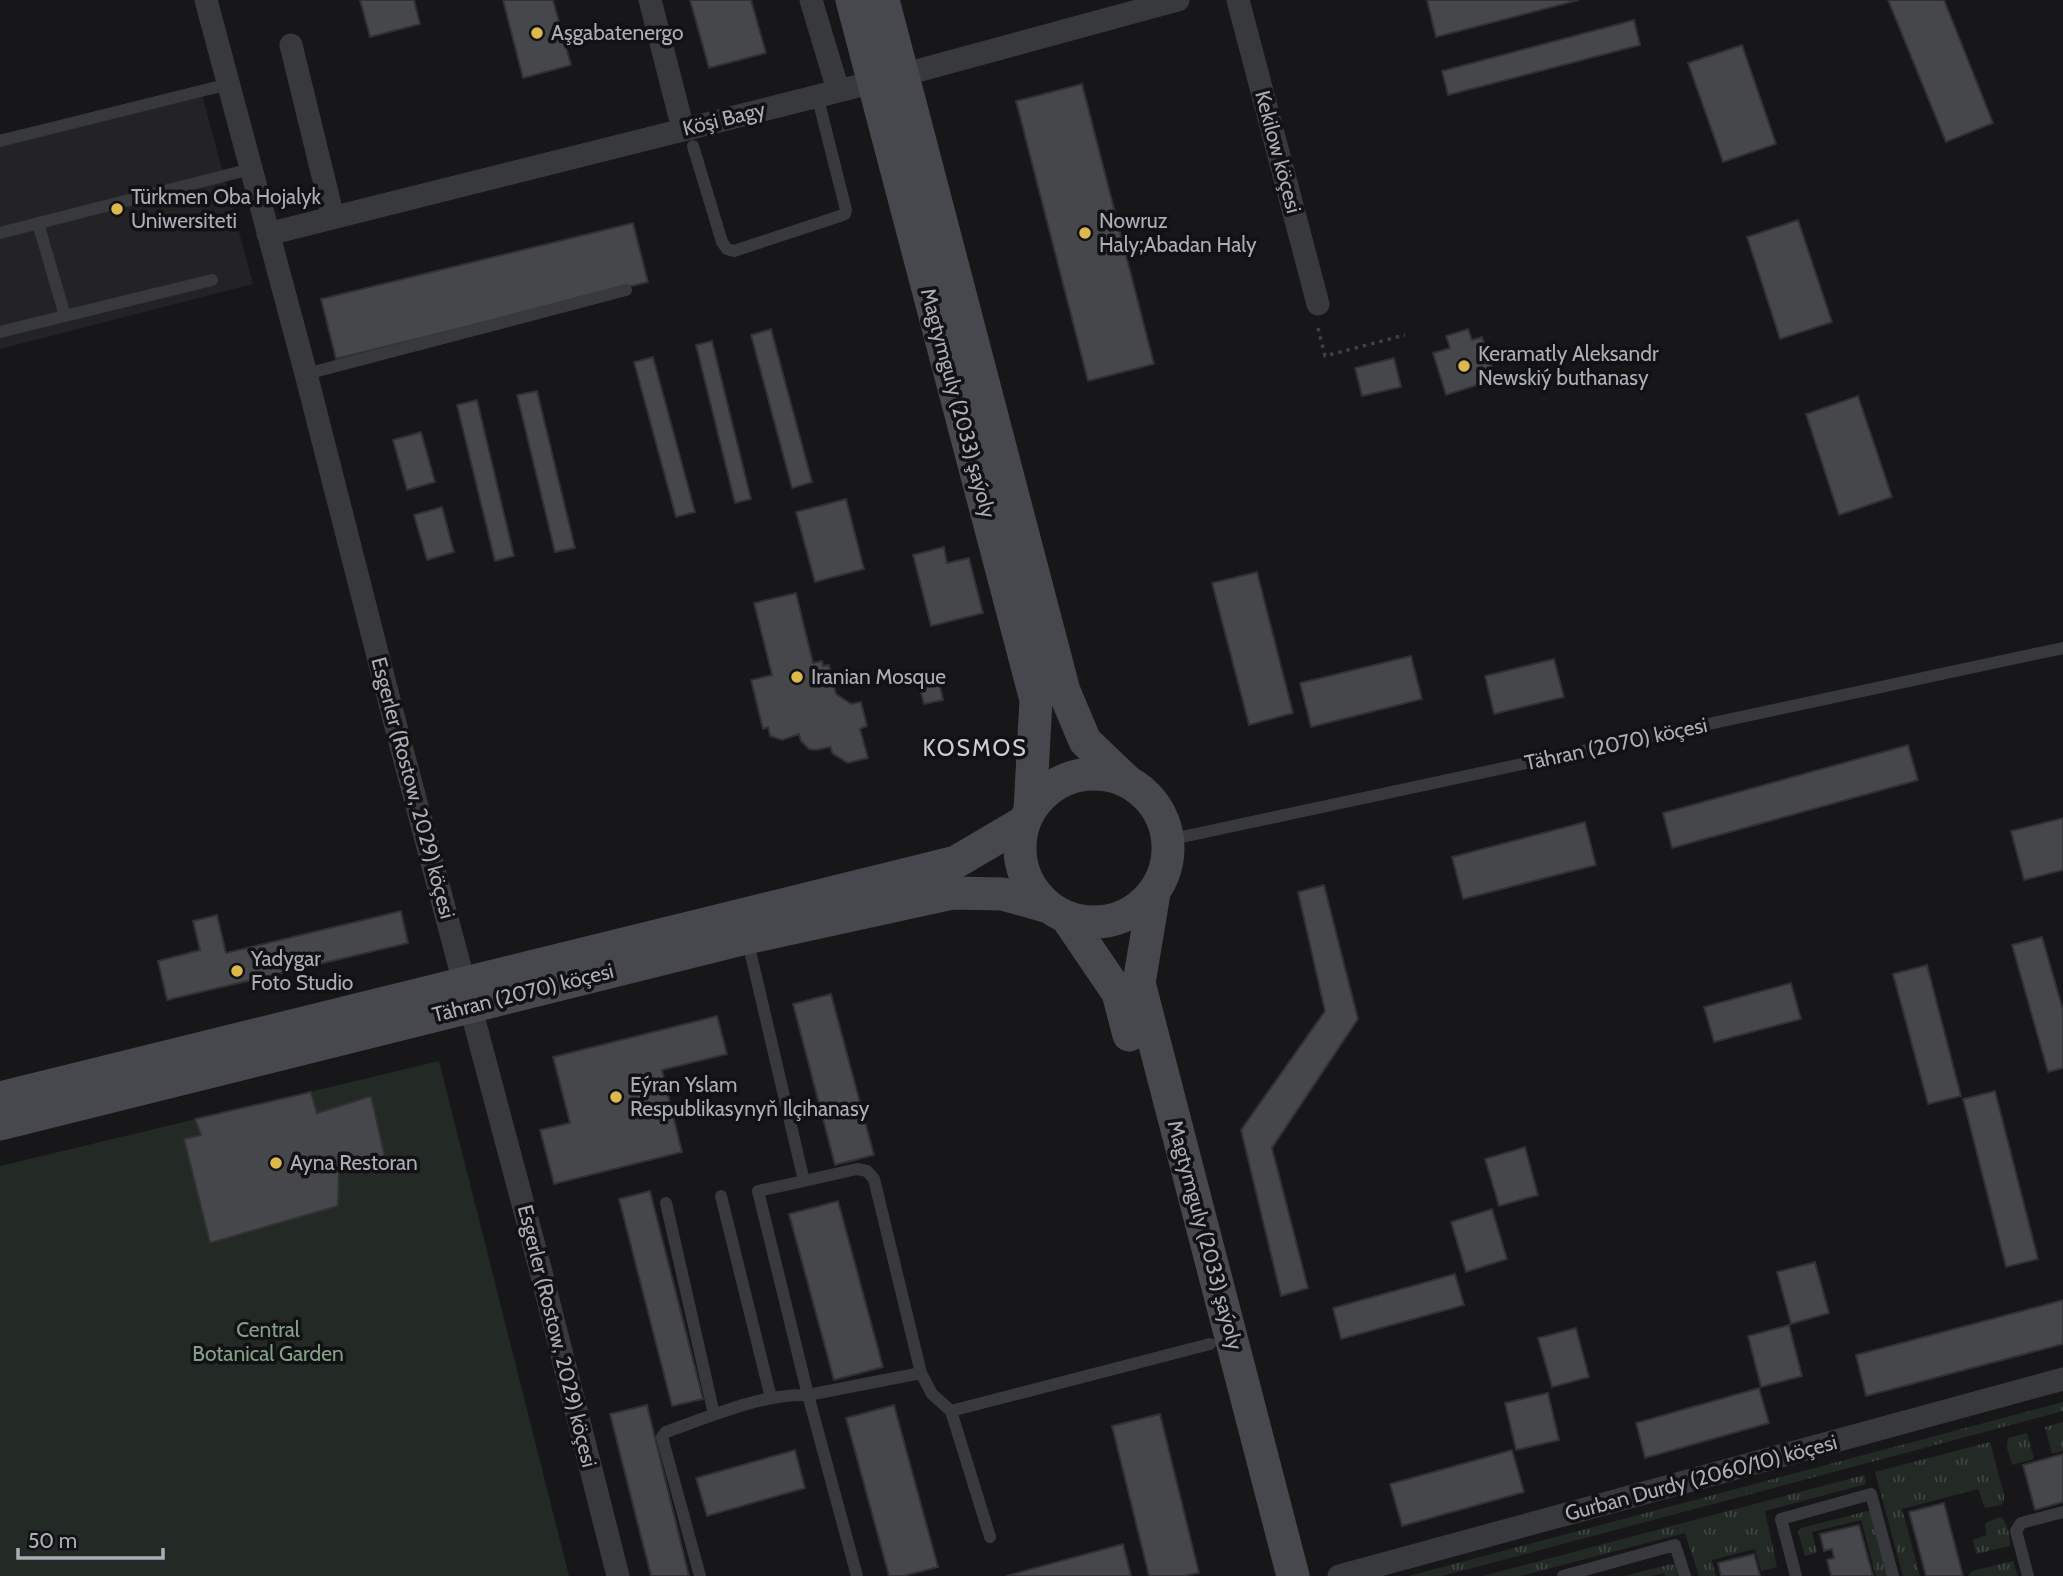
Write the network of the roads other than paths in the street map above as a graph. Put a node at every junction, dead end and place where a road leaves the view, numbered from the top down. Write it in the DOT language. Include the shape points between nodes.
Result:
graph roads {
  1 [pos="206,0"];
  2 [pos="650,0"];
  3 [pos="811,0"];
  4 [pos="852,0"];
  5 [pos="883,0"];
  6 [pos="1178,0"];
  7 [pos="1238,0"];
  8 [pos="291,45"];
  9 [pos="888,78"];
  10 [pos="229,84"];
  11 [pos="828,92"];
  12 [pos="688,137"];
  13 [pos="0,141"];
  14 [pos="251,169"];
  15 [pos="333,217"];
  16 [pos="38,223"];
  17 [pos="0,233"];
  18 [pos="268,234"];
  19 [pos="212,280"];
  20 [pos="625,290"];
  21 [pos="1318,304"];
  22 [pos="65,316"];
  23 [pos="0,332"];
  24 [pos="306,374"];
  25 [pos="2063,648"];
  26 [pos="1127,781"];
  27 [pos="1027,816"];
  28 [pos="1168,840"];
  29 [pos="1154,893"];
  30 [pos="1058,912"];
  31 [pos="747,938"];
  32 [pos="468,994"];
  33 [pos="0,1098"];
  34 [pos="0,1124"];
  35 [pos="804,1181"];
  36 [pos="721,1196"];
  37 [pos="666,1203"];
  38 [pos="1210,1344"];
  39 [pos="921,1373"];
  40 [pos="2063,1379"];
  41 [pos="808,1395"];
  42 [pos="771,1398"];
  43 [pos="951,1411"];
  44 [pos="714,1414"];
  45 [pos="2063,1512"];
  46 [pos="990,1537"];
  47 [pos="1389,1570"];
  48 [pos="1590,1573"];
  49 [pos="618,1576"];
  50 [pos="700,1576"];
  51 [pos="858,1576"];
  52 [pos="1271,1576"];
  53 [pos="1293,1576"];
  54 [pos="1339,1576"];
  55 [pos="1563,1576"];
  56 [pos="1685,1576"];
  57 [pos="1796,1576"];
  58 [pos="1893,1576"];
  59 [pos="2028,1576"];
  1 -- 10 [label="street, Esgerler (Rostow, 2029) köçesi"];
  2 -- 12 [label="street"];
  3 -- 11 [label="street"];
  4 -- 9 [label="main road, Magtymguly (2033) şaýoly"];
  5 -- 9 [label="main road, Magtymguly (2033) şaýoly"];
  6 -- 9 [label="street, Köşi Bagy"];
  7 -- 21 [label="street, Kekilow köçesi"];
  8 -- 15 [label="street"];
  9 -- 11 [label="street, Köşi Bagy"];
  9 -- 26 [label="main road, Magtymguly (2033) şaýoly" via="1063,691 1085,741"];
  9 -- 27 [label="main road, Magtymguly (2033) şaýoly" via="1037,700"];
  10 -- 13 [label="lane"];
  10 -- 14 [label="street, Esgerler (Rostow, 2029) köçesi"];
  11 -- 12 [label="street, Köşi Bagy"];
  11 -- 12 [label="lane" via="845,214 734,251 722,243"];
  12 -- 15 [label="street, Köşi Bagy"];
  14 -- 16 [label="lane"];
  14 -- 18 [label="street, Esgerler (Rostow, 2029) köçesi"];
  15 -- 18 [label="street, Köşi Bagy"];
  16 -- 17 [label="lane"];
  16 -- 22 [label="lane"];
  18 -- 24 [label="street, Esgerler (Rostow, 2029) köçesi"];
  19 -- 22 [label="lane"];
  20 -- 24 [label="lane"];
  22 -- 23 [label="lane"];
  24 -- 32 [label="street, Esgerler (Rostow, 2029) köçesi"];
  25 -- 28 [label="lane, Tähran (2070) köçesi"];
  26 -- 27 [label="main road" via="1101,774 1073,777 1048,789"];
  26 -- 28 [label="main road" via="1155,805"];
  27 -- 30 [label="main road" via="1021,862 1031,887"];
  27 -- 32 [label="main road, Tähran (2070) köçesi" via="956,862"];
  28 -- 29 [label="main road" via="1166,867"];
  29 -- 30 [label="main road" via="1121,918 1094,923"];
  29 -- 53 [label="main road, Magtymguly (2033) şaýoly" via="1139,983"];
  30 -- 31 [label="main road, Tähran (2070) köçesi" via="1003,894 953,892"];
  30 -- 38 [label="main road, Magtymguly (2033) şaýoly" via="1118,993"];
  31 -- 32 [label="main road, Tähran (2070) köçesi"];
  31 -- 35 [label="lane"];
  32 -- 33 [label="main road, Tähran (2070) köçesi"];
  32 -- 34 [label="main road, Tähran (2070) köçesi"];
  32 -- 49 [label="street, Esgerler (Rostow, 2029) köçesi"];
  35 -- 39 [label="lane" via="857,1169 874,1179"];
  35 -- 41 [label="lane" via="758,1191"];
  36 -- 42 [label="lane"];
  37 -- 44 [label="lane"];
  38 -- 43 [label="lane"];
  38 -- 52 [label="main road, Magtymguly (2033) şaýoly"];
  39 -- 41 [label="lane"];
  39 -- 43 [label="lane" via="932,1394"];
  40 -- 47 [label="street, Gurban Durdy (2060/10) köçesi"];
  41 -- 42 [label="lane"];
  41 -- 51 [label="lane"];
  42 -- 44 [label="lane"];
  43 -- 46 [label="lane"];
  44 -- 50 [label="lane" via="662,1434"];
  45 -- 59 [label="lane" via="2021,1523 2016,1531"];
  47 -- 54 [label="street, Gurban Durdy (2060/10) köçesi"];
  48 -- 55 [label="lane"];
  48 -- 56 [label="lane" via="1675,1545"];
  57 -- 58 [label="lane" via="1781,1519 1871,1494"];
}
